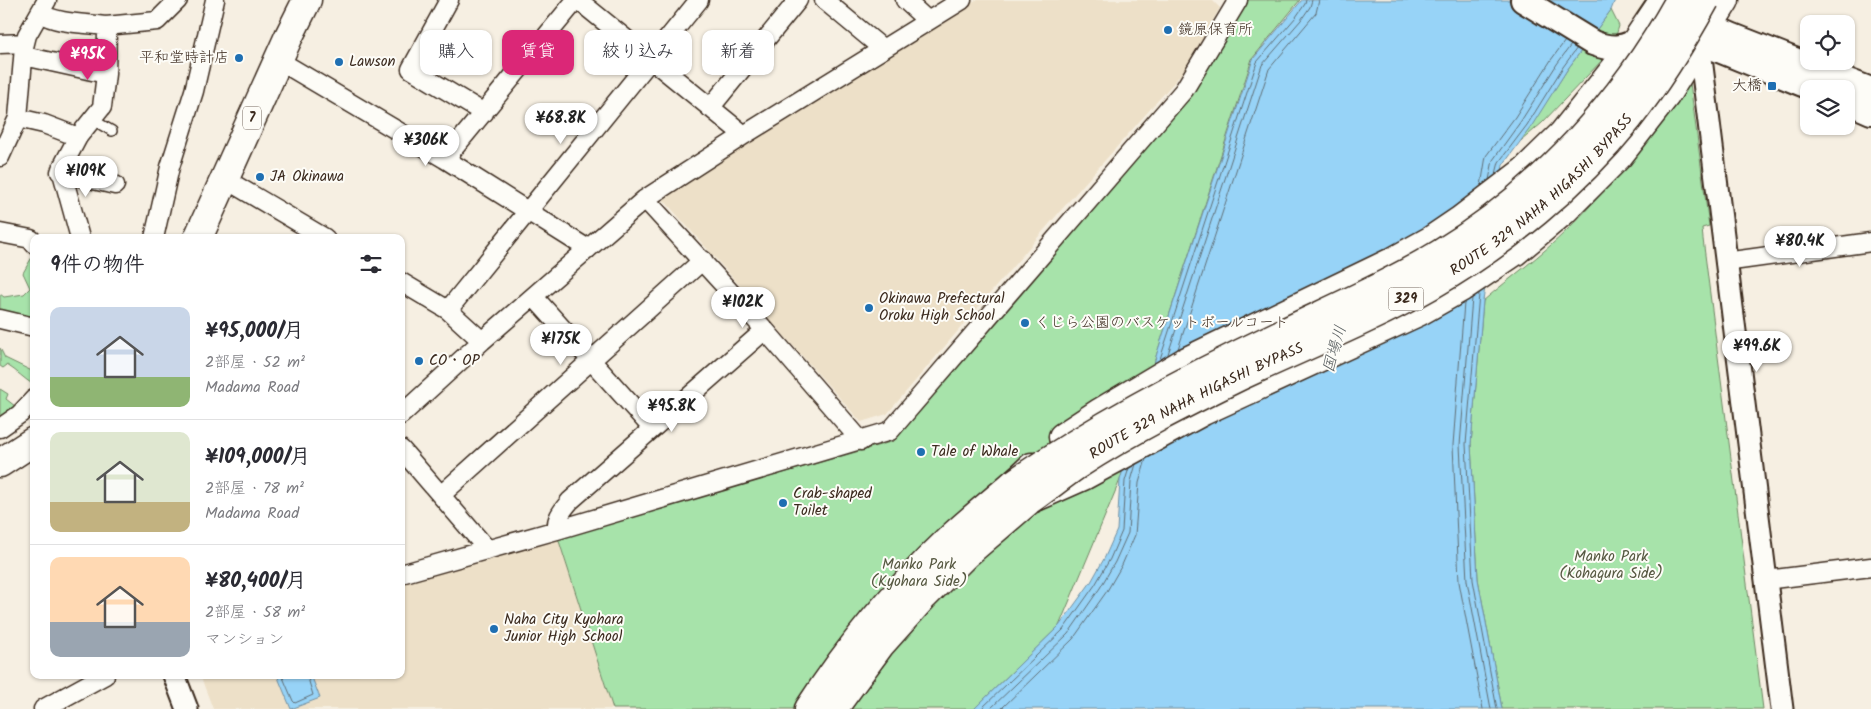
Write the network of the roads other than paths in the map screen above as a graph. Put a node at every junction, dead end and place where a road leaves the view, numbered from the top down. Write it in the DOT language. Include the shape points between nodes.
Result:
graph roads {
  1 [pos="178,0"];
  2 [pos="215,0"];
  3 [pos="449,0"];
  4 [pos="577,0"];
  5 [pos="699,0"];
  6 [pos="798,0"];
  7 [pos="824,0"];
  8 [pos="905,0"];
  9 [pos="962,0"];
  10 [pos="1238,0"];
  11 [pos="1523,0"];
  12 [pos="1705,0"];
  13 [pos="1725,0"];
  14 [pos="1666,1"];
  15 [pos="301,2"];
  16 [pos="43,6"];
  17 [pos="928,21"];
  18 [pos="106,26"];
  19 [pos="615,30"];
  20 [pos="675,30"];
  21 [pos="1704,34"];
  22 [pos="1636,42"];
  23 [pos="0,44"];
  24 [pos="883,49"];
  25 [pos="24,50"];
  26 [pos="278,60"];
  27 [pos="106,74"];
  28 [pos="639,75"];
  29 [pos="671,75"];
  30 [pos="1800,82"];
  31 [pos="1871,90"];
  32 [pos="1855,105"];
  33 [pos="710,108"];
  34 [pos="1871,112"];
  35 [pos="484,113"];
  36 [pos="93,120"];
  37 [pos="11,124"];
  38 [pos="112,131"];
  39 [pos="744,135"];
  40 [pos="78,137"];
  41 [pos="0,157"];
  42 [pos="445,159"];
  43 [pos="60,172"];
  44 [pos="224,179"];
  45 [pos="114,185"];
  46 [pos="646,199"];
  47 [pos="528,211"];
  48 [pos="0,233"];
  49 [pos="79,234"];
  50 [pos="155,234"];
  51 [pos="200,234"];
  52 [pos="319,234"];
  53 [pos="30,240"];
  54 [pos="1871,242"];
  55 [pos="588,249"];
  56 [pos="703,260"];
  57 [pos="1725,262"];
  58 [pos="405,284"];
  59 [pos="534,296"];
  60 [pos="448,310"];
  61 [pos="0,319"];
  62 [pos="30,326"];
  63 [pos="765,330"];
  64 [pos="482,341"];
  65 [pos="592,360"];
  66 [pos="30,403"];
  67 [pos="405,411"];
  68 [pos="1,425"];
  69 [pos="652,428"];
  70 [pos="860,441"];
  71 [pos="30,444"];
  72 [pos="405,454"];
  73 [pos="0,464"];
  74 [pos="1022,492"];
  75 [pos="441,495"];
  76 [pos="557,530"];
  77 [pos="487,550"];
  78 [pos="1871,567"];
  79 [pos="405,573"];
  80 [pos="1766,580"];
  81 [pos="98,679"];
  82 [pos="176,679"];
  83 [pos="47,708"];
  84 [pos="187,709"];
  85 [pos="809,709"];
  86 [pos="833,709"];
  87 [pos="1782,709"];
  1 -- 18 [label="street" via="157,21"];
  2 -- 50 [label="street"];
  3 -- 35 [label="street" via="412,69"];
  4 -- 19 [label="street"];
  4 -- 35 [label="street"];
  5 -- 20 [label="street"];
  6 -- 33 [label="street"];
  7 -- 24 [label="street"];
  8 -- 17 [label="street"];
  9 -- 17 [label="street"];
  10 -- 70 [label="street" via="1184,90 893,428"];
  11 -- 22 [label="main road" via="1606,48"];
  12 -- 74 [label="main road, ROUTE 329 NAHA HIGASHI BYPASS / 329, bridge" via="1678,48 1626,121 1562,188 1523,222 1410,297 1240,376"];
  13 -- 21 [label="main road"];
  14 -- 21 [label="main road"];
  14 -- 22 [label="main road"];
  14 -- 74 [label="main road, ROUTE 329 NAHA HIGASHI BYPASS / 329, bridge" via="1636,71 1592,127 1547,172 1471,234 1399,277 1127,412 1065,449"];
  15 -- 26 [label="main road, 7"];
  16 -- 18 [label="street" via="44,16"];
  16 -- 25 [label="street" via="27,36"];
  17 -- 24 [label="street"];
  18 -- 27 [label="street"];
  21 -- 22 [label="main road" via="1666,30"];
  21 -- 30 [label="main road"];
  21 -- 31 [label="main road"];
  21 -- 57 [label="street"];
  21 -- 74 [label="main road, bridge" via="1657,108 1589,187 1514,252 1462,287 1418,312 1203,411 1083,476"];
  22 -- 74 [label="main road, bridge" via="1563,134 1483,205 1392,262 1185,362 1100,412 1060,439"];
  23 -- 25 [label="street"];
  24 -- 39 [label="street"];
  25 -- 27 [label="street"];
  25 -- 37 [label="street"];
  26 -- 42 [label="street"];
  26 -- 44 [label="main road, 7"];
  27 -- 36 [label="street" via="102,107"];
  28 -- 47 [label="street"];
  29 -- 33 [label="street"];
  32 -- 34 [label="main road"];
  33 -- 39 [label="street"];
  35 -- 42 [label="street"];
  36 -- 38 [label="lane"];
  36 -- 40 [label="street"];
  37 -- 40 [label="street" via="44,124"];
  37 -- 41 [label="street"];
  39 -- 46 [label="street"];
  40 -- 43 [label="street"];
  42 -- 47 [label="street"];
  43 -- 45 [label="street"];
  43 -- 49 [label="street"];
  44 -- 51 [label="main road, 7"];
  44 -- 52 [label="street"];
  46 -- 55 [label="street"];
  46 -- 56 [label="street"];
  47 -- 55 [label="street"];
  47 -- 60 [label="street"];
  48 -- 53 [label="street"];
  54 -- 57 [label="street"];
  55 -- 59 [label="street"];
  56 -- 63 [label="street"];
  56 -- 65 [label="street"];
  57 -- 80 [label="street"];
  58 -- 60 [label="street"];
  59 -- 64 [label="street"];
  59 -- 65 [label="street"];
  60 -- 64 [label="street"];
  61 -- 62 [label="street"];
  63 -- 69 [label="street"];
  63 -- 70 [label="street"];
  64 -- 67 [label="street"];
  65 -- 69 [label="street"];
  65 -- 75 [label="street"];
  66 -- 68 [label="street" via="20,414"];
  69 -- 76 [label="street" via="570,502 559,515"];
  70 -- 76 [label="street"];
  71 -- 73 [label="main road"];
  72 -- 75 [label="street"];
  74 -- 85 [label="main road, ROUTE 329 NAHA HIGASHI BYPASS / 329" via="952,537 863,634"];
  74 -- 86 [label="main road, ROUTE 329 NAHA HIGASHI BYPASS / 329" via="880,645"];
  75 -- 77 [label="street"];
  76 -- 77 [label="street"];
  77 -- 79 [label="street"];
  78 -- 80 [label="street"];
  80 -- 87 [label="street"];
  81 -- 83 [label="street"];
  82 -- 84 [label="street"];
}
